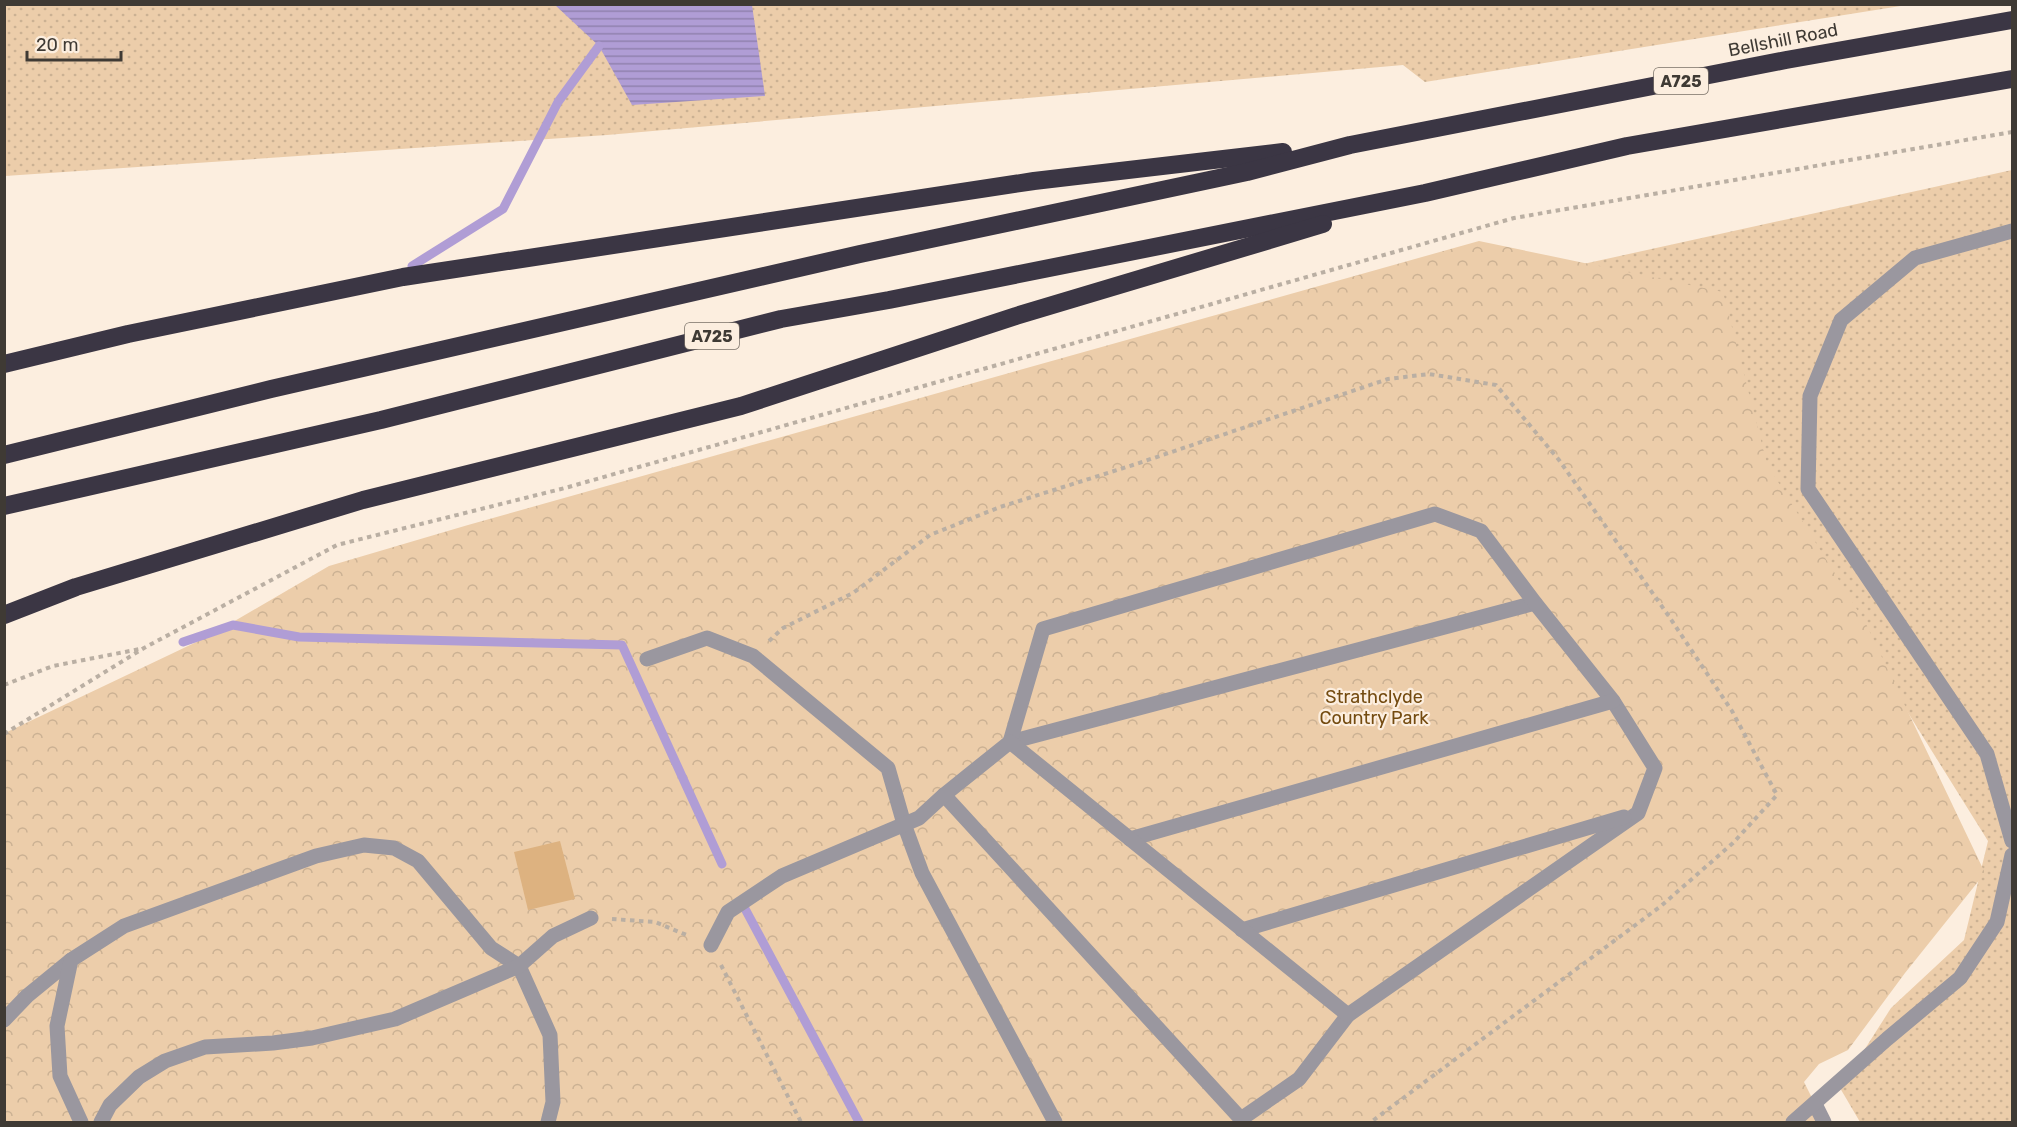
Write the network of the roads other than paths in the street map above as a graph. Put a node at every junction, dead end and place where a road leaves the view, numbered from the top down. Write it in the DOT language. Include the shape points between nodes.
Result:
graph roads {
  1 [pos="2013,20"];
  2 [pos="2013,79"];
  3 [pos="1350,145"];
  4 [pos="1425,193"];
  5 [pos="2013,231"];
  6 [pos="4,364"];
  7 [pos="4,455"];
  8 [pos="4,506"];
  9 [pos="1535,603"];
  10 [pos="4,615"];
  11 [pos="647,659"];
  12 [pos="1613,701"];
  13 [pos="1010,742"];
  14 [pos="944,795"];
  15 [pos="1638,813"];
  16 [pos="904,824"];
  17 [pos="1130,839"];
  18 [pos="2013,841"];
  19 [pos="2013,855"];
  20 [pos="591,918"];
  21 [pos="1242,930"];
  22 [pos="711,945"];
  23 [pos="72,960"];
  24 [pos="519,966"];
  25 [pos="1348,1015"];
  26 [pos="4,1020"];
  27 [pos="1815,1104"];
  28 [pos="81,1122"];
  29 [pos="101,1122"];
  30 [pos="548,1122"];
  31 [pos="1055,1122"];
  32 [pos="1793,1122"];
  33 [pos="1824,1122"];
  1 -- 3 [label="highway, Bellshill Road / A725"];
  2 -- 4 [label="highway, A725" via="1627,146"];
  3 -- 6 [label="highway, A725" via="1034,181 403,277"];
  3 -- 7 [label="highway, A725" via="271,389"];
  4 -- 8 [label="highway, A725" via="781,319 381,420"];
  4 -- 10 [label="highway, A725" via="1016,316 741,406 363,500 76,587"];
  5 -- 18 [label="lane" via="1915,258 1841,320 1810,396 1808,489 1987,754"];
  9 -- 12 [label="lane"];
  9 -- 13 [label="lane"];
  9 -- 13 [label="lane" via="1481,531 1435,514 1043,629"];
  11 -- 16 [label="lane" via="707,638 753,656 888,768"];
  12 -- 15 [label="lane" via="1655,768"];
  12 -- 17 [label="lane"];
  13 -- 14 [label="lane"];
  13 -- 17 [label="lane"];
  14 -- 16 [label="lane" via="919,818"];
  14 -- 25 [label="lane" via="1241,1119 1299,1079"];
  15 -- 21 [label="lane"];
  15 -- 25 [label="lane"];
  16 -- 22 [label="lane" via="782,876 728,912"];
  16 -- 31 [label="lane" via="922,873"];
  17 -- 21 [label="lane"];
  19 -- 27 [label="lane" via="1997,922 1960,978"];
  20 -- 24 [label="lane" via="553,936"];
  21 -- 25 [label="lane"];
  23 -- 24 [label="lane" via="124,926 316,856 364,845 394,848 418,861 490,948"];
  23 -- 26 [label="lane"];
  23 -- 28 [label="lane" via="57,1026 60,1076"];
  24 -- 29 [label="lane" via="395,1019 312,1038 205,1047 165,1061 139,1077 110,1105"];
  24 -- 30 [label="lane" via="550,1035 553,1102"];
  27 -- 32 [label="lane"];
  27 -- 33 [label="lane"];
}
